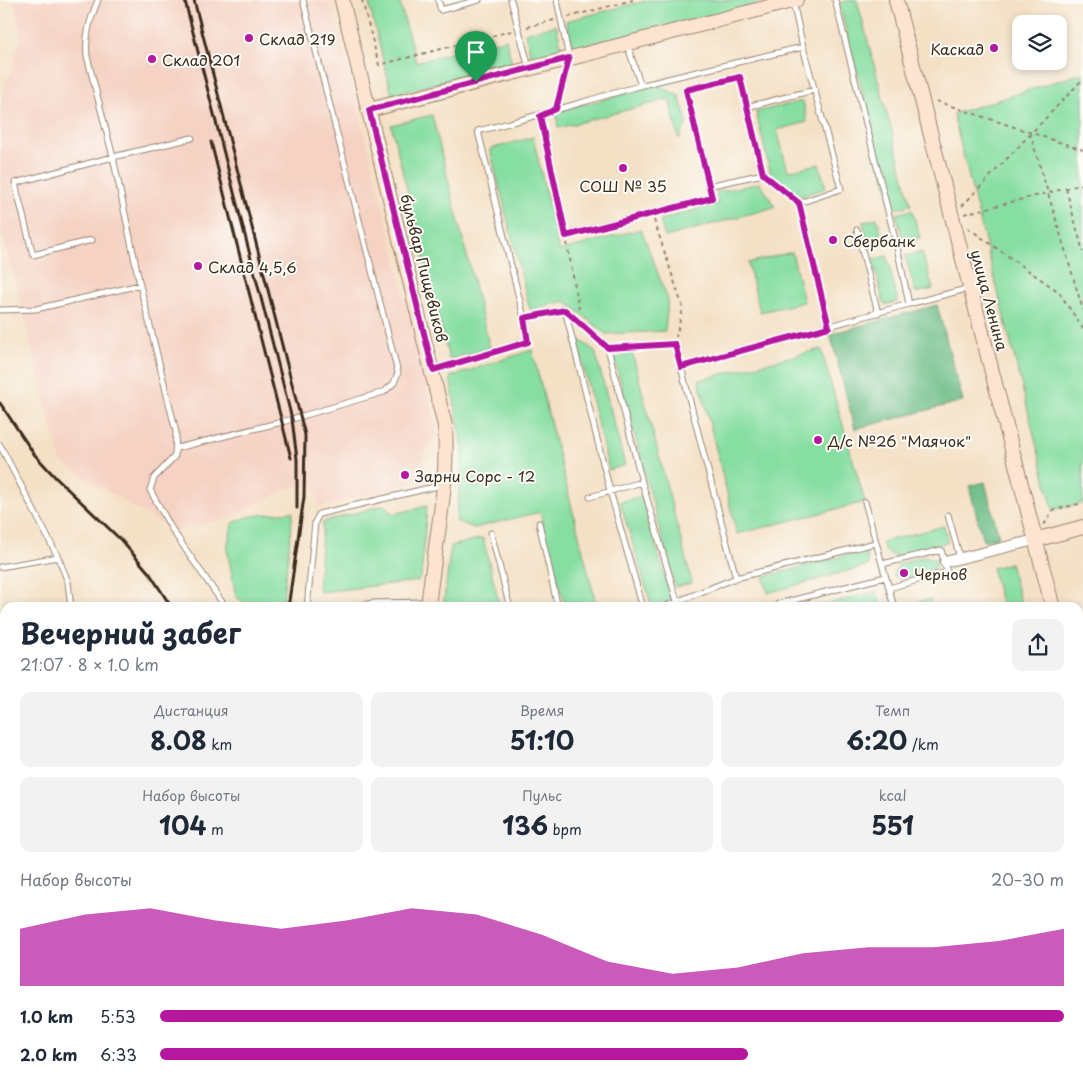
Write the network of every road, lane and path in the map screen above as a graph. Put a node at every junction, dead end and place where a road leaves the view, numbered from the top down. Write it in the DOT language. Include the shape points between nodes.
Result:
graph roads {
  1 [pos="98,0"];
  2 [pos="303,0"];
  3 [pos="342,0"];
  4 [pos="362,0"];
  5 [pos="438,0"];
  6 [pos="479,0"];
  7 [pos="511,0"];
  8 [pos="556,0"];
  9 [pos="633,0"];
  10 [pos="794,0"];
  11 [pos="835,0"];
  12 [pos="896,0"];
  13 [pos="560,19"];
  14 [pos="519,29"];
  15 [pos="626,44"];
  16 [pos="803,47"];
  17 [pos="569,58"];
  18 [pos="529,69"];
  19 [pos="1083,79"];
  20 [pos="641,86"];
  21 [pos="814,90"];
  22 [pos="920,96"];
  23 [pos="747,107"];
  24 [pos="556,109"];
  25 [pos="369,110"];
  26 [pos="540,116"];
  27 [pos="1030,132"];
  28 [pos="192,138"];
  29 [pos="1083,150"];
  30 [pos="113,157"];
  31 [pos="763,174"];
  32 [pos="1083,184"];
  33 [pos="708,186"];
  34 [pos="1066,188"];
  35 [pos="1050,192"];
  36 [pos="799,203"];
  37 [pos="652,212"];
  38 [pos="952,217"];
  39 [pos="857,230"];
  40 [pos="566,236"];
  41 [pos="92,240"];
  42 [pos="1083,252"];
  43 [pos="140,285"];
  44 [pos="970,288"];
  45 [pos="909,304"];
  46 [pos="0,310"];
  47 [pos="565,310"];
  48 [pos="1083,310"];
  49 [pos="878,313"];
  50 [pos="524,318"];
  51 [pos="582,324"];
  52 [pos="829,327"];
  53 [pos="1083,329"];
  54 [pos="675,344"];
  55 [pos="608,348"];
  56 [pos="681,367"];
  57 [pos="433,370"];
  58 [pos="0,445"];
  59 [pos="177,448"];
  60 [pos="642,482"];
  61 [pos="445,484"];
  62 [pos="610,491"];
  63 [pos="590,497"];
  64 [pos="865,502"];
  65 [pos="1083,503"];
  66 [pos="948,515"];
  67 [pos="538,523"];
  68 [pos="1083,528"];
  69 [pos="491,533"];
  70 [pos="1036,540"];
  71 [pos="876,543"];
  72 [pos="58,557"];
  73 [pos="960,558"];
  74 [pos="945,562"];
  75 [pos="882,564"];
  76 [pos="0,567"];
  77 [pos="885,576"];
  78 [pos="736,578"];
  79 [pos="889,588"];
  80 [pos="70,602"];
  81 [pos="222,602"];
  82 [pos="308,602"];
  83 [pos="429,602"];
  84 [pos="508,602"];
  85 [pos="557,602"];
  86 [pos="641,602"];
  87 [pos="677,602"];
  88 [pos="684,602"];
  89 [pos="786,602"];
  90 [pos="892,602"];
  91 [pos="1052,602"];
  1 -- 30 [label="lane" via="88,22 87,56"];
  2 -- 59 [label="lane" via="398,373 394,383 384,392"];
  3 -- 25 [label="main road, бульвар Пищевиков"];
  4 -- 14 [label="path" via="379,64"];
  5 -- 6 [label="lane" via="441,10"];
  7 -- 14 [label="lane"];
  8 -- 13 [label="lane"];
  9 -- 13 [label="path"];
  10 -- 15 [label="main road"];
  10 -- 16 [label="lane"];
  11 -- 45 [label="lane"];
  12 -- 22 [label="main road, улица Ленина"];
  13 -- 14 [label="path"];
  13 -- 17 [label="lane"];
  14 -- 18 [label="lane"];
  15 -- 17 [label="main road"];
  15 -- 20 [label="lane"];
  16 -- 20 [label="lane"];
  16 -- 21 [label="lane"];
  17 -- 18 [label="main road"];
  17 -- 24 [label="lane"];
  18 -- 25 [label="main road"];
  19 -- 27 [label="path"];
  20 -- 24 [label="lane"];
  21 -- 23 [label="lane"];
  21 -- 36 [label="lane" via="841,189"];
  22 -- 27 [label="path"];
  22 -- 38 [label="main road, улица Ленина"];
  23 -- 31 [label="lane"];
  23 -- 33 [label="lane" via="740,77 686,90"];
  24 -- 26 [label="lane"];
  25 -- 57 [label="main road, бульвар Пищевиков"];
  26 -- 40 [label="lane"];
  26 -- 50 [label="lane" via="478,131"];
  27 -- 29 [label="path"];
  27 -- 35 [label="path"];
  27 -- 38 [label="path"];
  28 -- 30 [label="lane"];
  30 -- 41 [label="lane" via="15,183 33,256"];
  30 -- 43 [label="lane"];
  31 -- 33 [label="lane"];
  31 -- 36 [label="lane"];
  32 -- 34 [label="path"];
  33 -- 37 [label="lane" via="712,198"];
  34 -- 35 [label="path"];
  34 -- 42 [label="path"];
  35 -- 38 [label="path"];
  35 -- 48 [label="path"];
  36 -- 52 [label="lane"];
  37 -- 40 [label="lane"];
  37 -- 54 [label="path" via="683,308"];
  38 -- 44 [label="main road, улица Ленина"];
  38 -- 53 [label="path" via="1060,292"];
  39 -- 49 [label="lane"];
  40 -- 51 [label="path"];
  43 -- 46 [label="lane" via="36,309"];
  43 -- 59 [label="lane" via="174,421"];
  44 -- 45 [label="lane"];
  44 -- 70 [label="main road, улица Ленина"];
  45 -- 49 [label="lane"];
  47 -- 50 [label="lane"];
  47 -- 51 [label="lane"];
  47 -- 62 [label="lane"];
  49 -- 52 [label="lane"];
  50 -- 57 [label="lane" via="528,342"];
  51 -- 55 [label="lane"];
  52 -- 56 [label="lane"];
  54 -- 55 [label="lane"];
  54 -- 56 [label="lane"];
  55 -- 60 [label="lane"];
  56 -- 78 [label="lane"];
  57 -- 61 [label="main road, бульвар Пищевиков" via="445,426"];
  58 -- 72 [label="lane"];
  59 -- 81 [label="lane" via="170,463 154,478 150,490 173,532"];
  60 -- 62 [label="lane"];
  60 -- 87 [label="lane"];
  61 -- 82 [label="lane" via="319,514 315,522"];
  61 -- 83 [label="main road, бульвар Пищевиков"];
  62 -- 63 [label="lane"];
  62 -- 86 [label="lane"];
  64 -- 71 [label="lane"];
  65 -- 70 [label="path" via="1053,510"];
  66 -- 73 [label="lane"];
  67 -- 85 [label="lane"];
  68 -- 70 [label="main road"];
  69 -- 84 [label="lane"];
  70 -- 73 [label="street"];
  70 -- 91 [label="main road, улица Ленина"];
  71 -- 75 [label="lane"];
  71 -- 78 [label="lane"];
  72 -- 76 [label="lane"];
  72 -- 80 [label="lane" via="68,582"];
  73 -- 74 [label="street"];
  74 -- 75 [label="lane" via="941,550"];
  74 -- 79 [label="lane" via="947,572"];
  75 -- 77 [label="lane"];
  77 -- 79 [label="lane"];
  77 -- 89 [label="lane"];
  78 -- 88 [label="lane"];
  79 -- 90 [label="lane"];
}
